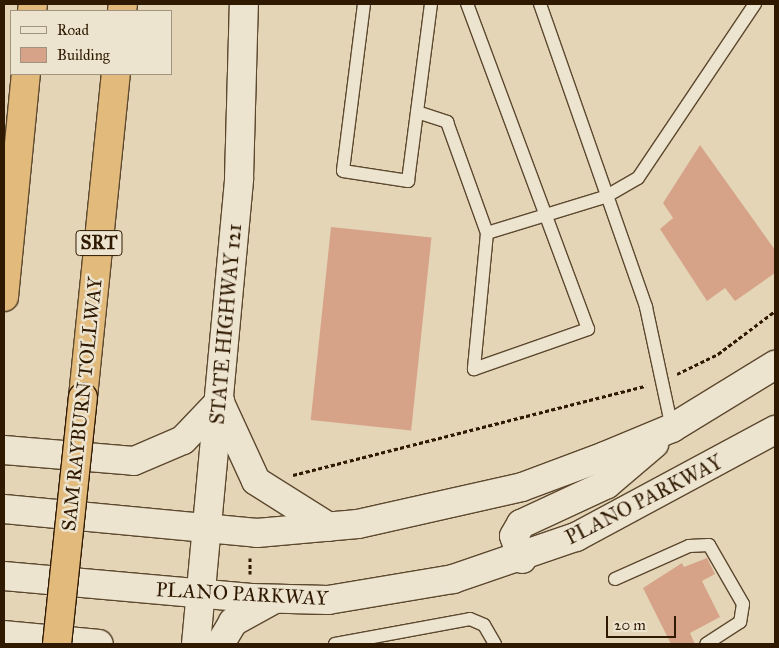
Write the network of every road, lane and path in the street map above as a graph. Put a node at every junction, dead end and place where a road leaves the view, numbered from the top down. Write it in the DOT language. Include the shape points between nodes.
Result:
graph roads {
  1 [pos="364,4"];
  2 [pos="431,4"];
  3 [pos="467,4"];
  4 [pos="540,4"];
  5 [pos="246,6"];
  6 [pos="750,6"];
  7 [pos="26,75"];
  8 [pos="116,75"];
  9 [pos="416,112"];
  10 [pos="606,197"];
  11 [pos="546,213"];
  12 [pos="486,233"];
  13 [pos="4,297"];
  14 [pos="775,312"];
  15 [pos="775,365"];
  16 [pos="662,381"];
  17 [pos="220,401"];
  18 [pos="672,428"];
  19 [pos="775,430"];
  20 [pos="4,450"];
  21 [pos="285,476"];
  22 [pos="4,509"];
  23 [pos="329,527"];
  24 [pos="208,530"];
  25 [pos="250,555"];
  26 [pos="522,559"];
  27 [pos="4,576"];
  28 [pos="615,579"];
  29 [pos="250,582"];
  30 [pos="202,594"];
  31 [pos="273,600"];
  32 [pos="4,635"];
  33 [pos="57,644"];
  34 [pos="99,644"];
  35 [pos="196,644"];
  36 [pos="220,644"];
  37 [pos="336,644"];
  38 [pos="495,644"];
  39 [pos="706,644"];
  1 -- 9 [label="lane" via="343,171 408,181"];
  2 -- 9 [label="lane"];
  3 -- 11 [label="lane"];
  4 -- 10 [label="lane"];
  5 -- 17 [label="main road, STATE HIGHWAY 121" via="239,178"];
  6 -- 10 [label="lane" via="638,178"];
  7 -- 13 [label="highway"];
  8 -- 33 [label="highway, SAM RAYBURN TOLLWAY / SRT, bridge"];
  9 -- 12 [label="lane" via="447,122"];
  10 -- 11 [label="lane"];
  10 -- 16 [label="lane" via="646,307"];
  11 -- 12 [label="lane"];
  11 -- 12 [label="lane" via="588,329 474,369"];
  14 -- 16 [label="path" via="718,354"];
  15 -- 18 [label="main road"];
  16 -- 18 [label="lane"];
  16 -- 21 [label="path"];
  17 -- 20 [label="main road" via="183,440 134,461"];
  17 -- 23 [label="main road" via="256,481"];
  17 -- 24 [label="main road, STATE HIGHWAY 121"];
  18 -- 23 [label="main road" via="522,487 441,508"];
  18 -- 26 [label="main road" via="607,484 521,524 514,536"];
  19 -- 26 [label="main road, PLANO PARKWAY" via="576,537"];
  22 -- 24 [label="main road"];
  23 -- 24 [label="main road" via="257,533"];
  24 -- 30 [label="main road, STATE HIGHWAY 121"];
  25 -- 29 [label="path"];
  26 -- 31 [label="main road, PLANO PARKWAY" via="453,578 372,593 328,600"];
  27 -- 30 [label="main road, PLANO PARKWAY"];
  28 -- 39 [label="lane" via="625,579 689,546 708,545 743,604 740,622"];
  30 -- 31 [label="main road, PLANO PARKWAY"];
  30 -- 35 [label="main road, STATE HIGHWAY 121"];
  31 -- 36 [label="main road" via="234,622"];
  32 -- 34 [label="main road"];
  37 -- 38 [label="lane" via="470,619 484,625"];
}
